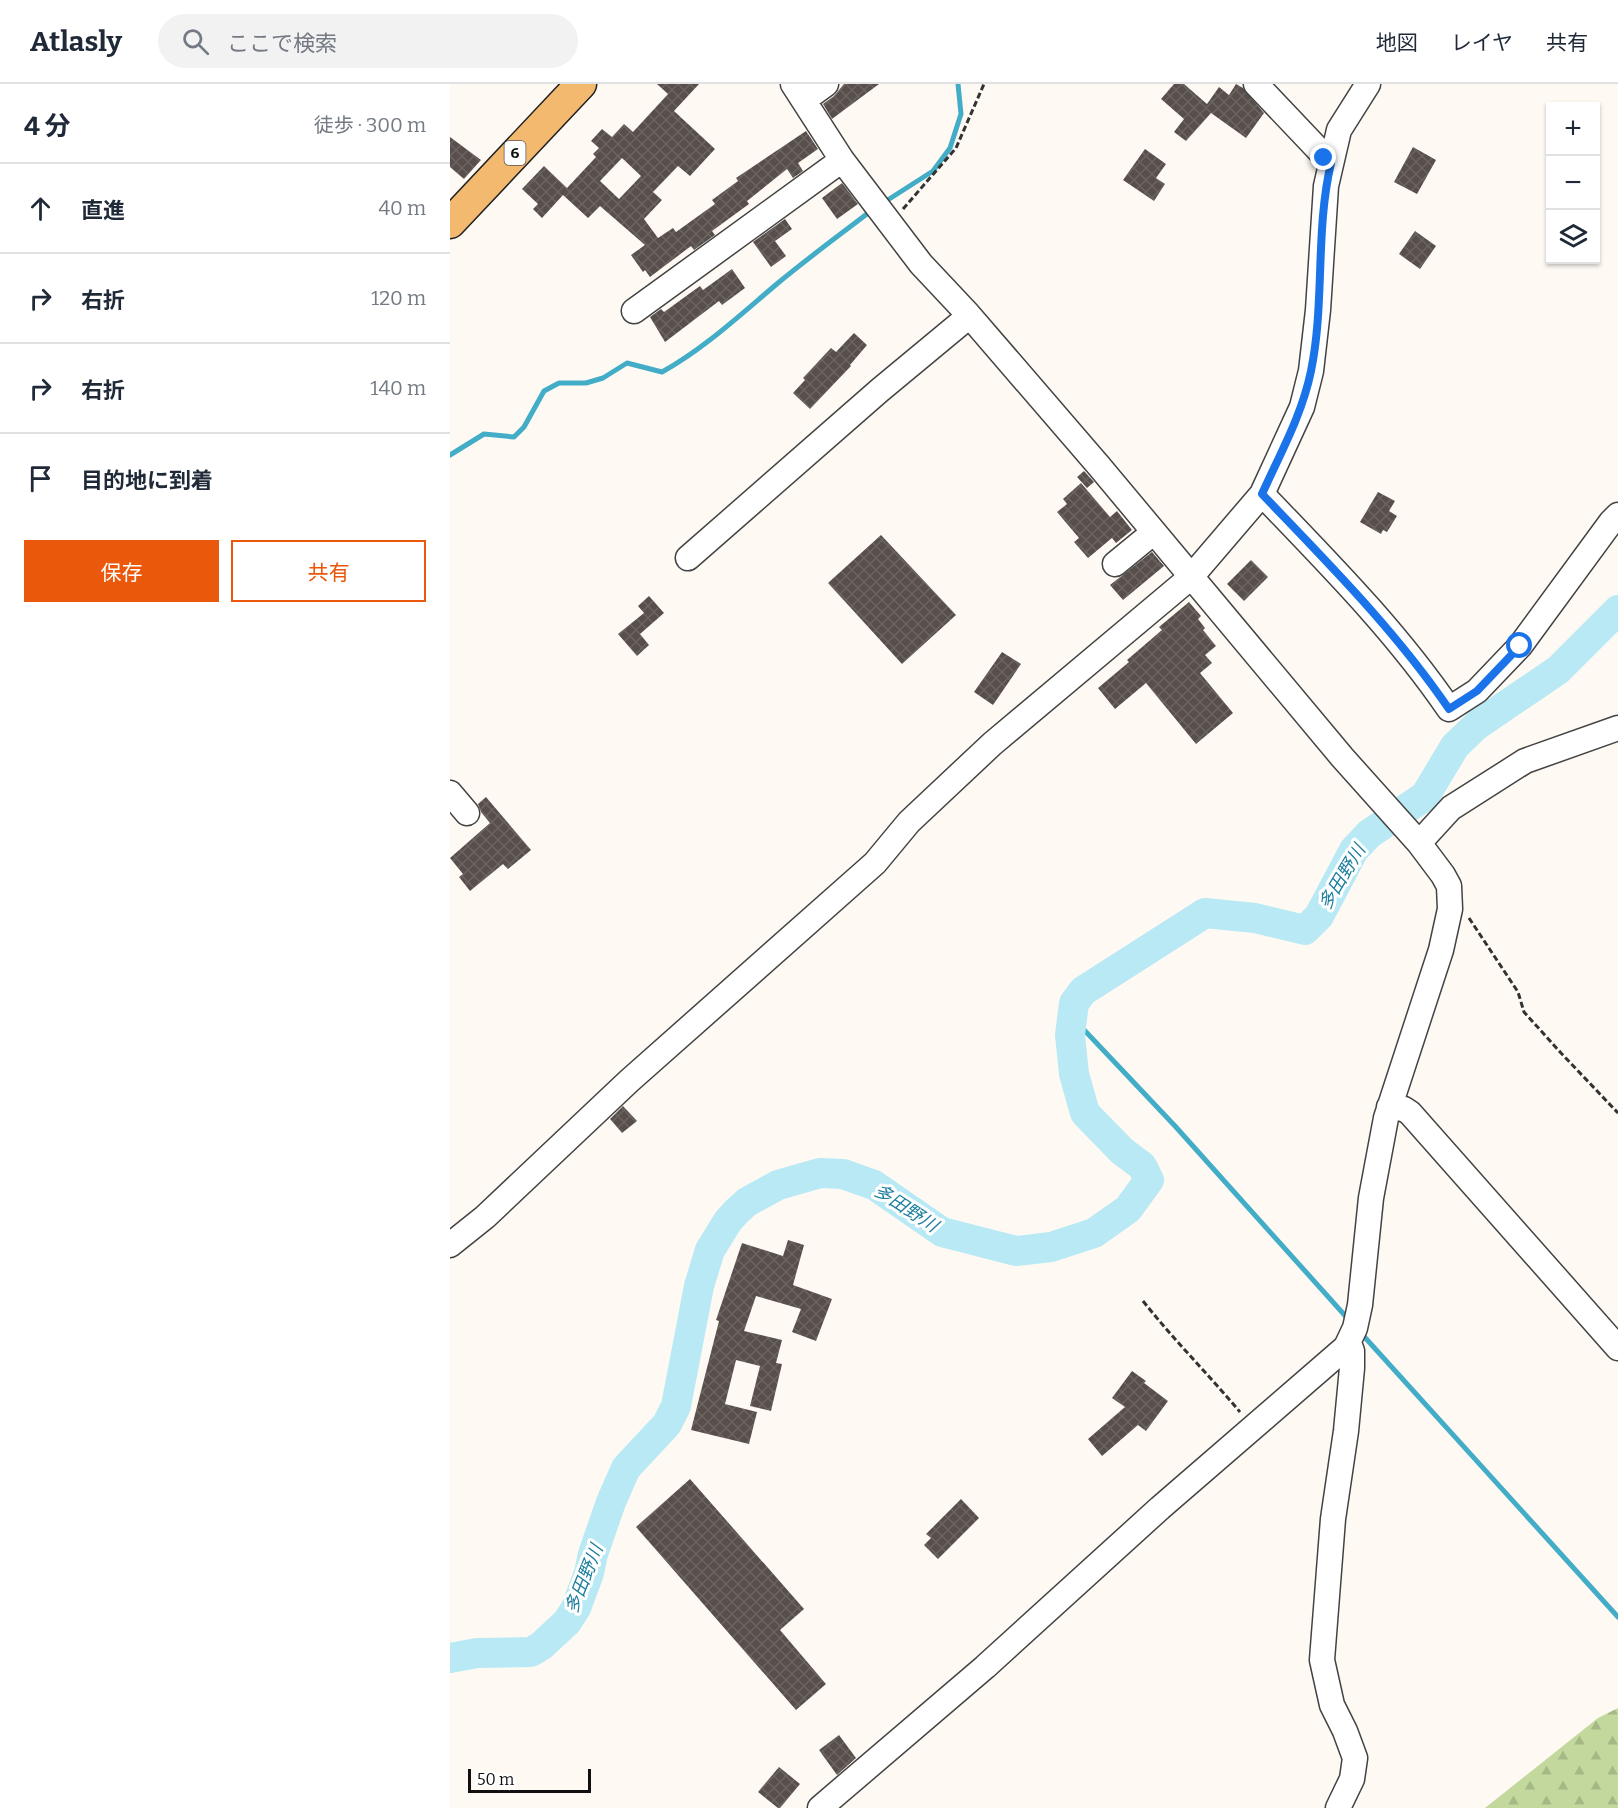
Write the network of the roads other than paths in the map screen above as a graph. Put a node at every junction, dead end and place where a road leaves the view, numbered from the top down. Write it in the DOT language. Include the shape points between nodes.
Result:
graph roads {
  1 [pos="581,84"];
  2 [pos="826,84"];
  3 [pos="1256,84"];
  4 [pos="1368,84"];
  5 [pos="798,92"];
  6 [pos="842,160"];
  7 [pos="1331,163"];
  8 [pos="450,223"];
  9 [pos="634,311"];
  10 [pos="968,314"];
  11 [pos="1262,494"];
  12 [pos="1618,515"];
  13 [pos="1154,532"];
  14 [pos="688,558"];
  15 [pos="1115,564"];
  16 [pos="1191,577"];
  17 [pos="1618,728"];
  18 [pos="450,793"];
  19 [pos="467,813"];
  20 [pos="1419,843"];
  21 [pos="1389,1107"];
  22 [pos="450,1245"];
  23 [pos="1349,1343"];
  24 [pos="1618,1348"];
  25 [pos="820,1808"];
  26 [pos="1338,1808"];
  1 -- 8 [label="main road, 6"];
  2 -- 5 [label="street"];
  3 -- 7 [label="street"];
  4 -- 7 [label="street" via="1339,130"];
  5 -- 6 [label="street"];
  6 -- 9 [label="street"];
  6 -- 10 [label="street" via="921,264"];
  7 -- 11 [label="street" via="1311,371 1302,407"];
  10 -- 13 [label="street"];
  10 -- 14 [label="street"];
  11 -- 12 [label="street" via="1398,639 1449,709 1477,691 1520,646"];
  11 -- 16 [label="street"];
  13 -- 15 [label="street"];
  13 -- 16 [label="street"];
  16 -- 20 [label="street"];
  16 -- 22 [label="street" via="992,744 909,822 875,863"];
  17 -- 20 [label="street" via="1525,761 1451,808"];
  18 -- 19 [label="street"];
  20 -- 21 [label="street" via="1449,886 1449,921"];
  21 -- 23 [label="street" via="1371,1197 1360,1305"];
  21 -- 24 [label="street" via="1410,1113"];
  23 -- 25 [label="street" via="985,1667"];
  23 -- 26 [label="street" via="1351,1378 1322,1648 1332,1705 1355,1758 1352,1779"];
}
